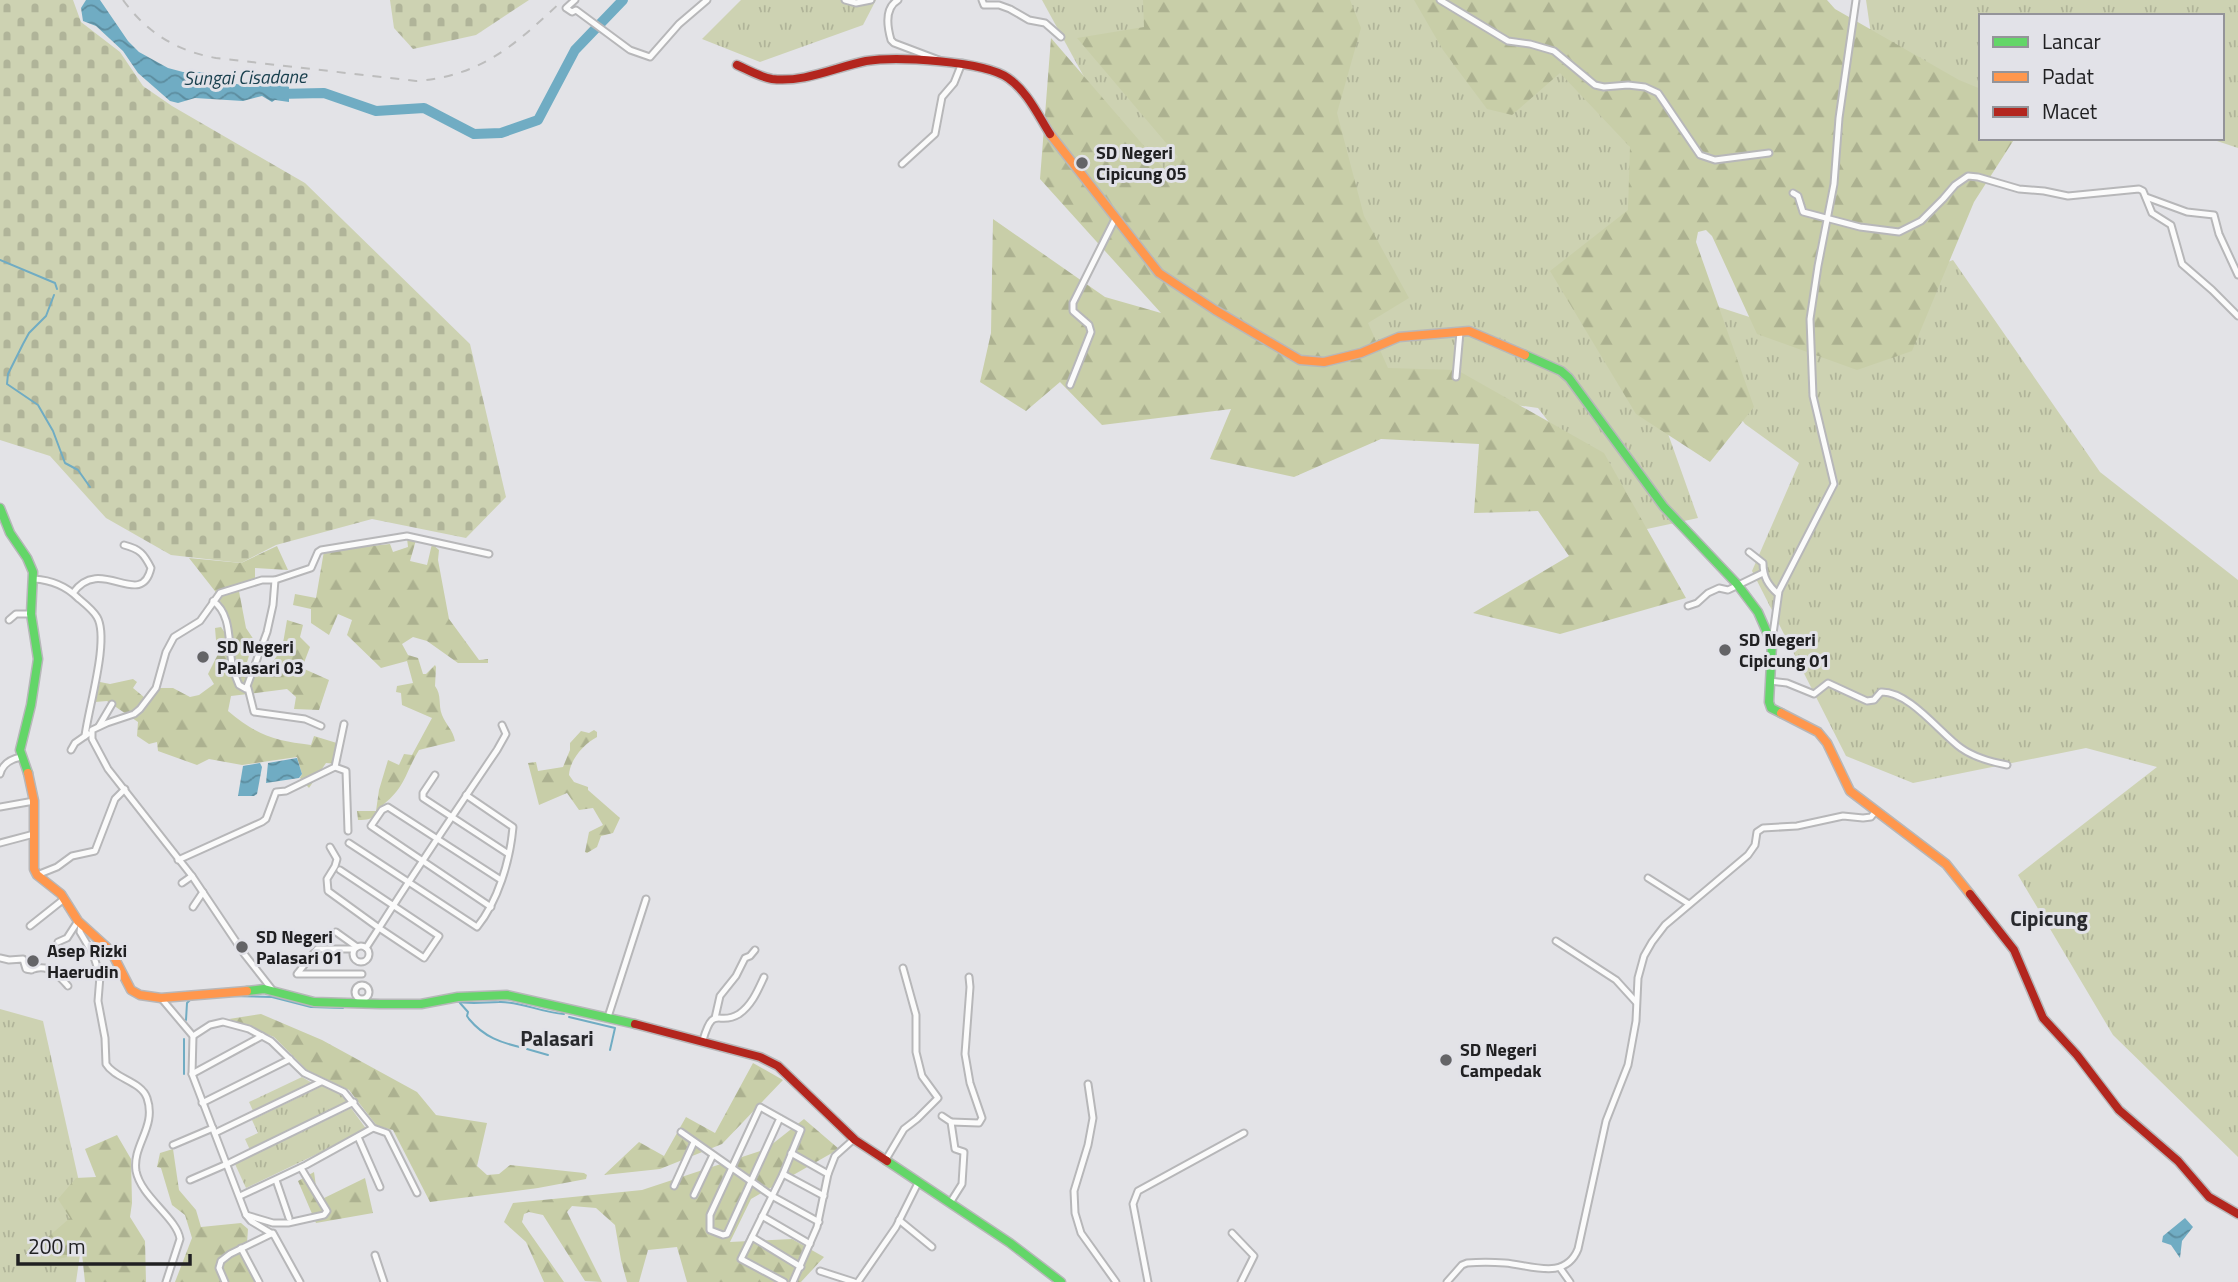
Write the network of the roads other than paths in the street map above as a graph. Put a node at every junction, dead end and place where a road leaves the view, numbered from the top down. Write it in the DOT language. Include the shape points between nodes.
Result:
graph roads {
  1 [pos="575,0"];
  2 [pos="708,0"];
  3 [pos="845,0"];
  4 [pos="871,0"];
  5 [pos="898,0"];
  6 [pos="982,0"];
  7 [pos="1440,0"];
  8 [pos="1856,0"];
  9 [pos="1061,37"];
  10 [pos="945,62"];
  11 [pos="962,63"];
  12 [pos="737,65"];
  13 [pos="1769,153"];
  14 [pos="902,164"];
  15 [pos="1793,193"];
  16 [pos="2146,197"];
  17 [pos="1115,219"];
  18 [pos="1828,219"];
  19 [pos="2238,275"];
  20 [pos="2235,309"];
  21 [pos="2238,316"];
  22 [pos="1460,332"];
  23 [pos="1455,377"];
  24 [pos="1070,385"];
  25 [pos="0,508"];
  26 [pos="3,524"];
  27 [pos="124,545"];
  28 [pos="1749,552"];
  29 [pos="489,554"];
  30 [pos="1763,573"];
  31 [pos="34,579"];
  32 [pos="275,580"];
  33 [pos="1737,584"];
  34 [pos="73,593"];
  35 [pos="1778,594"];
  36 [pos="213,601"];
  37 [pos="1688,606"];
  38 [pos="31,614"];
  39 [pos="9,620"];
  40 [pos="1772,644"];
  41 [pos="1770,681"];
  42 [pos="248,688"];
  43 [pos="113,704"];
  44 [pos="344,724"];
  45 [pos="502,725"];
  46 [pos="99,726"];
  47 [pos="321,726"];
  48 [pos="88,735"];
  49 [pos="71,750"];
  50 [pos="22,757"];
  51 [pos="2007,765"];
  52 [pos="335,767"];
  53 [pos="0,774"];
  54 [pos="435,775"];
  55 [pos="124,789"];
  56 [pos="466,795"];
  57 [pos="34,801"];
  58 [pos="0,807"];
  59 [pos="1875,812"];
  60 [pos="451,817"];
  61 [pos="348,831"];
  62 [pos="35,834"];
  63 [pos="437,839"];
  64 [pos="349,843"];
  65 [pos="0,844"];
  66 [pos="330,847"];
  67 [pos="508,853"];
  68 [pos="178,860"];
  69 [pos="423,861"];
  70 [pos="340,870"];
  71 [pos="37,875"];
  72 [pos="192,876"];
  73 [pos="1648,878"];
  74 [pos="501,880"];
  75 [pos="182,883"];
  76 [pos="407,883"];
  77 [pos="203,891"];
  78 [pos="64,899"];
  79 [pos="646,899"];
  80 [pos="1689,904"];
  81 [pos="393,906"];
  82 [pos="193,907"];
  83 [pos="491,907"];
  84 [pos="79,922"];
  85 [pos="30,926"];
  86 [pos="379,928"];
  87 [pos="336,932"];
  88 [pos="1556,941"];
  89 [pos="58,943"];
  90 [pos="356,948"];
  91 [pos="366,948"];
  92 [pos="755,950"];
  93 [pos="0,958"];
  94 [pos="361,962"];
  95 [pos="903,968"];
  96 [pos="362,974"];
  97 [pos="764,977"];
  98 [pos="969,977"];
  99 [pos="68,986"];
  100 [pos="274,992"];
  101 [pos="161,998"];
  102 [pos="362,1001"];
  103 [pos="1636,1002"];
  104 [pos="608,1017"];
  105 [pos="715,1018"];
  106 [pos="262,1035"];
  107 [pos="194,1036"];
  108 [pos="703,1040"];
  109 [pos="290,1059"];
  110 [pos="192,1074"];
  111 [pos="321,1082"];
  112 [pos="1088,1084"];
  113 [pos="354,1102"];
  114 [pos="202,1103"];
  115 [pos="942,1116"];
  116 [pos="780,1118"];
  117 [pos="951,1122"];
  118 [pos="373,1128"];
  119 [pos="214,1130"];
  120 [pos="681,1132"];
  121 [pos="1244,1133"];
  122 [pos="358,1136"];
  123 [pos="854,1139"];
  124 [pos="694,1142"];
  125 [pos="173,1145"];
  126 [pos="791,1153"];
  127 [pos="713,1155"];
  128 [pos="885,1161"];
  129 [pos="227,1164"];
  130 [pos="301,1168"];
  131 [pos="731,1168"];
  132 [pos="783,1174"];
  133 [pos="828,1174"];
  134 [pos="190,1180"];
  135 [pos="275,1180"];
  136 [pos="751,1182"];
  137 [pos="918,1182"];
  138 [pos="674,1186"];
  139 [pos="380,1187"];
  140 [pos="417,1193"];
  141 [pos="694,1195"];
  142 [pos="240,1196"];
  143 [pos="772,1196"];
  144 [pos="824,1196"];
  145 [pos="950,1203"];
  146 [pos="2238,1214"];
  147 [pos="246,1216"];
  148 [pos="762,1216"];
  149 [pos="289,1218"];
  150 [pos="899,1220"];
  151 [pos="819,1222"];
  152 [pos="273,1233"];
  153 [pos="1232,1233"];
  154 [pos="752,1237"];
  155 [pos="810,1244"];
  156 [pos="932,1247"];
  157 [pos="241,1248"];
  158 [pos="374,1255"];
  159 [pos="801,1267"];
  160 [pos="1560,1268"];
  161 [pos="820,1271"];
  162 [pos="166,1282"];
  163 [pos="225,1282"];
  164 [pos="259,1282"];
  165 [pos="300,1282"];
  166 [pos="384,1282"];
  167 [pos="784,1282"];
  168 [pos="793,1282"];
  169 [pos="856,1282"];
  170 [pos="1061,1282"];
  171 [pos="1116,1282"];
  172 [pos="1148,1282"];
  173 [pos="1241,1282"];
  174 [pos="1447,1282"];
  175 [pos="1570,1282"];
  1 -- 2 [label="street" via="566,8 576,10 630,50 650,57 678,24"];
  3 -- 4 [label="street"];
  5 -- 10 [label="street" via="888,13 891,40"];
  6 -- 9 [label="street" via="984,5 999,5 1045,23"];
  7 -- 13 [label="street" via="1508,41 1554,51 1595,85 1652,88 1700,155 1715,160"];
  8 -- 18 [label="street"];
  10 -- 11 [label="street"];
  10 -- 12 [label="street" via="873,60 787,79 770,79"];
  11 -- 14 [label="street" via="942,97 935,134"];
  11 -- 17 [label="street" via="1013,81"];
  15 -- 18 [label="street" via="1803,212"];
  16 -- 18 [label="street" via="2144,191 2134,188 2068,196 1968,176 1921,221 1903,231"];
  16 -- 19 [label="street" via="2187,212 2213,214"];
  16 -- 20 [label="street" via="2155,216 2171,225 2182,264"];
  17 -- 22 [label="street" via="1159,274 1300,360 1324,362 1399,337"];
  17 -- 24 [label="street" via="1073,303 1073,311 1091,332"];
  18 -- 35 [label="street" via="1813,294 1810,342 1816,411 1834,484"];
  20 -- 21 [label="street"];
  22 -- 23 [label="street"];
  22 -- 33 [label="street" via="1475,333 1564,373 1664,507"];
  25 -- 26 [label="street"];
  26 -- 31 [label="street" via="27,558"];
  27 -- 34 [label="street" via="137,548 151,568 141,586 90,579"];
  28 -- 30 [label="street" via="1763,563"];
  29 -- 32 [label="street" via="407,536 321,550 311,568"];
  30 -- 33 [label="street"];
  30 -- 35 [label="street"];
  31 -- 34 [label="street" via="48,580"];
  31 -- 38 [label="street"];
  32 -- 36 [label="street" via="234,588"];
  32 -- 42 [label="street" via="269,627"];
  33 -- 37 [label="street" via="1728,590 1719,588"];
  33 -- 40 [label="street" via="1759,612"];
  34 -- 48 [label="street" via="97,616 102,629"];
  35 -- 40 [label="street"];
  36 -- 42 [label="street" via="228,625 239,685"];
  36 -- 46 [label="street" via="198,624 174,637 147,702 134,714"];
  38 -- 39 [label="street" via="16,614"];
  38 -- 50 [label="street" via="37,659"];
  40 -- 41 [label="street"];
  41 -- 51 [label="street" via="1814,694 1828,684 1867,701 1881,692 1889,693 1926,715 1969,753"];
  41 -- 59 [label="street" via="1771,708 1818,732 1847,787"];
  42 -- 47 [label="street" via="254,712 305,719"];
  43 -- 46 [label="street"];
  44 -- 52 [label="street"];
  45 -- 56 [label="street" via="506,734"];
  46 -- 48 [label="street"];
  48 -- 49 [label="street"];
  48 -- 55 [label="street"];
  50 -- 53 [label="street" via="10,760"];
  50 -- 57 [label="street"];
  52 -- 61 [label="street" via="346,771"];
  52 -- 68 [label="street" via="275,792 262,822"];
  54 -- 60 [label="street" via="423,798"];
  55 -- 68 [label="street"];
  55 -- 71 [label="street" via="115,799 95,851 72,856"];
  56 -- 60 [label="street"];
  56 -- 67 [label="street" via="513,827"];
  57 -- 58 [label="street"];
  57 -- 62 [label="street"];
  59 -- 80 [label="street" via="1871,817 1843,816 1762,828 1753,850"];
  59 -- 146 [label="street" via="1946,864 2003,933 2043,1018 2119,1110 2178,1161 2209,1197"];
  60 -- 63 [label="street"];
  60 -- 67 [label="street"];
  62 -- 65 [label="street"];
  62 -- 71 [label="street"];
  63 -- 69 [label="street"];
  63 -- 69 [label="street" via="388,807 371,826"];
  63 -- 74 [label="street"];
  64 -- 76 [label="street"];
  66 -- 86 [label="street" via="337,859 327,879 328,891"];
  67 -- 74 [label="street"];
  68 -- 72 [label="street"];
  69 -- 76 [label="street"];
  69 -- 83 [label="street"];
  70 -- 81 [label="street"];
  71 -- 78 [label="street"];
  72 -- 75 [label="street"];
  72 -- 77 [label="street"];
  73 -- 80 [label="street"];
  74 -- 83 [label="street"];
  76 -- 81 [label="street"];
  76 -- 83 [label="street" via="475,928"];
  77 -- 82 [label="street"];
  77 -- 100 [label="street"];
  78 -- 84 [label="street"];
  78 -- 85 [label="street"];
  79 -- 104 [label="street"];
  80 -- 103 [label="street" via="1648,947"];
  81 -- 86 [label="street"];
  81 -- 86 [label="street" via="439,936 424,958"];
  84 -- 89 [label="street"];
  84 -- 101 [label="street" via="111,951 131,990"];
  84 -- 162 [label="street" via="100,976 98,1001 106,1063 146,1096 149,1122 136,1170 151,1199 179,1234"];
  86 -- 91 [label="street"];
  87 -- 90 [label="street"];
  88 -- 103 [label="street" via="1616,980"];
  90 -- 91 [label="street"];
  90 -- 94 [label="street" via="353,957"];
  90 -- 96 [label="street" via="317,949 297,974"];
  91 -- 94 [label="street" via="368,958"];
  92 -- 105 [label="street" via="722,993"];
  93 -- 99 [label="street" via="23,959 26,969 56,973"];
  94 -- 96 [label="street"];
  95 -- 128 [label="street" via="916,1015 916,1052 922,1076 939,1098 904,1129"];
  96 -- 102 [label="street" via="362,985 369,993"];
  97 -- 105 [label="street" via="740,1013"];
  98 -- 117 [label="street" via="965,1054 982,1118 979,1123"];
  100 -- 101 [label="street" via="254,989"];
  100 -- 102 [label="street" via="314,1002"];
  101 -- 107 [label="street"];
  102 -- 104 [label="street" via="421,1004 507,995"];
  103 -- 160 [label="street" via="1628,1065 1606,1121 1578,1250"];
  104 -- 108 [label="street"];
  105 -- 108 [label="street"];
  106 -- 107 [label="street" via="223,1022"];
  106 -- 109 [label="street"];
  106 -- 110 [label="street"];
  107 -- 110 [label="street"];
  108 -- 123 [label="street" via="778,1066"];
  109 -- 111 [label="street"];
  109 -- 114 [label="street"];
  110 -- 114 [label="street"];
  111 -- 113 [label="street"];
  111 -- 119 [label="street"];
  112 -- 171 [label="street" via="1093,1118 1074,1191 1075,1213 1081,1233"];
  113 -- 118 [label="street"];
  113 -- 129 [label="street"];
  114 -- 119 [label="street"];
  115 -- 117 [label="street"];
  116 -- 126 [label="street" via="801,1130"];
  116 -- 131 [label="street" via="760,1107"];
  116 -- 136 [label="street"];
  117 -- 145 [label="street" via="955,1149 964,1152 962,1184"];
  118 -- 122 [label="street"];
  118 -- 140 [label="street" via="387,1133"];
  119 -- 125 [label="street"];
  119 -- 129 [label="street"];
  120 -- 124 [label="street"];
  121 -- 172 [label="street" via="1134,1195"];
  122 -- 130 [label="street"];
  122 -- 139 [label="street"];
  123 -- 128 [label="street"];
  123 -- 133 [label="street" via="835,1156"];
  124 -- 127 [label="street"];
  124 -- 138 [label="street"];
  126 -- 132 [label="street"];
  126 -- 133 [label="street"];
  127 -- 131 [label="street"];
  127 -- 141 [label="street"];
  128 -- 137 [label="street"];
  129 -- 134 [label="street"];
  129 -- 142 [label="street"];
  130 -- 135 [label="street"];
  130 -- 147 [label="street" via="327,1211 324,1215 288,1223"];
  131 -- 136 [label="street"];
  131 -- 136 [label="street" via="710,1215 710,1230 727,1234"];
  132 -- 143 [label="street"];
  132 -- 144 [label="street"];
  133 -- 144 [label="street"];
  135 -- 142 [label="street"];
  135 -- 149 [label="street"];
  136 -- 143 [label="street"];
  137 -- 145 [label="street"];
  137 -- 150 [label="street"];
  142 -- 147 [label="street"];
  143 -- 148 [label="street"];
  143 -- 151 [label="street"];
  144 -- 151 [label="street"];
  145 -- 170 [label="street"];
  147 -- 152 [label="street"];
  148 -- 154 [label="street"];
  148 -- 155 [label="street"];
  150 -- 156 [label="street"];
  150 -- 169 [label="street"];
  151 -- 155 [label="street"];
  152 -- 157 [label="street"];
  152 -- 165 [label="street"];
  153 -- 173 [label="street" via="1254,1256"];
  154 -- 159 [label="street"];
  154 -- 167 [label="street" via="741,1259"];
  155 -- 159 [label="street"];
  157 -- 163 [label="street" via="222,1261 219,1268"];
  157 -- 164 [label="street"];
  158 -- 166 [label="street"];
  159 -- 168 [label="street"];
  160 -- 174 [label="street" via="1466,1263"];
  160 -- 175 [label="street"];
  161 -- 169 [label="street"];
}
